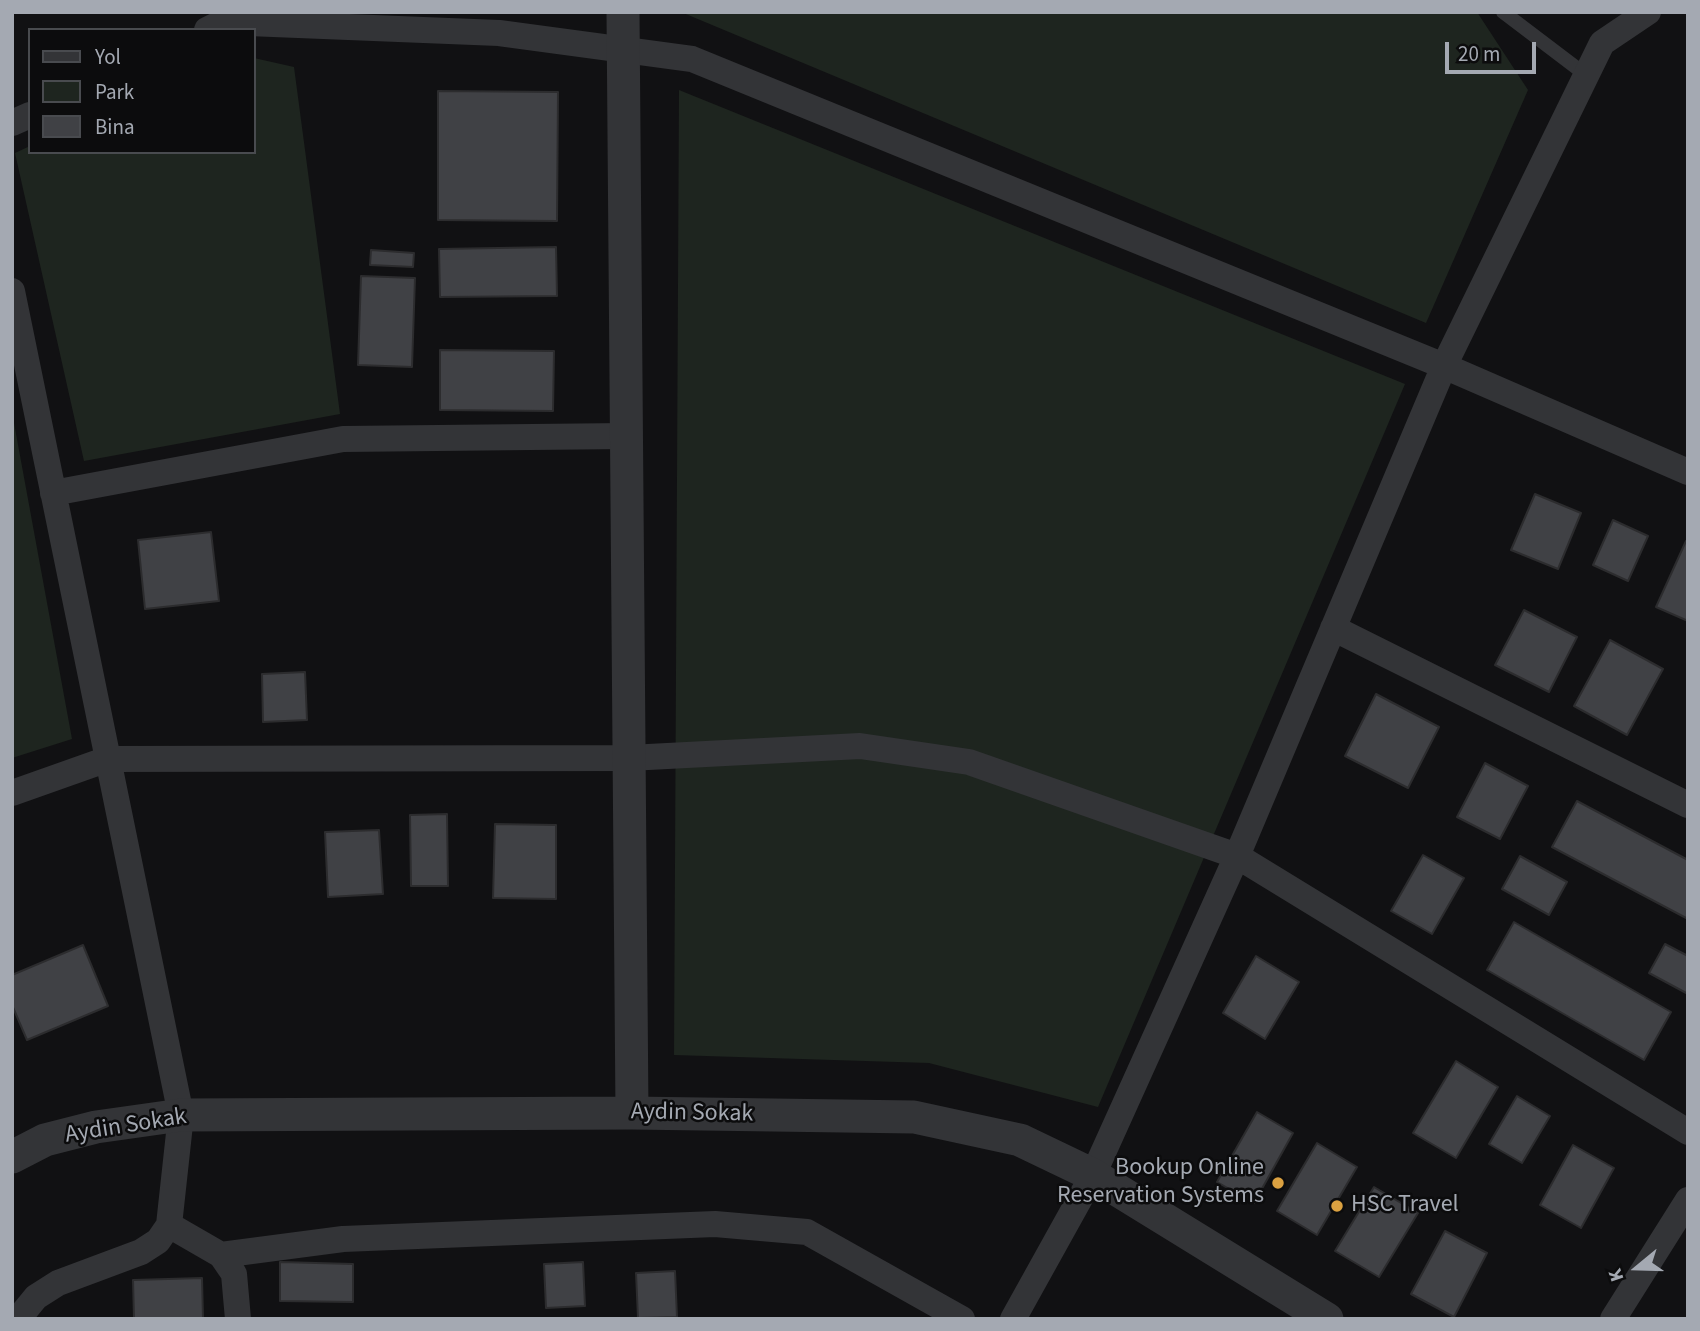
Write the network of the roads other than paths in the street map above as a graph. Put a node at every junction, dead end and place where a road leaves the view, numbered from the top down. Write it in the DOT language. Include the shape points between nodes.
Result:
graph roads {
  1 [pos="623,12"];
  2 [pos="1503,12"];
  3 [pos="1648,12"];
  4 [pos="216,21"];
  5 [pos="624,51"];
  6 [pos="1586,75"];
  7 [pos="28,116"];
  8 [pos="12,123"];
  9 [pos="12,291"];
  10 [pos="1444,366"];
  11 [pos="626,436"];
  12 [pos="1688,471"];
  13 [pos="53,492"];
  14 [pos="1333,628"];
  15 [pos="629,758"];
  16 [pos="108,759"];
  17 [pos="12,793"];
  18 [pos="1688,805"];
  19 [pos="1237,856"];
  20 [pos="632,1113"];
  21 [pos="181,1115"];
  22 [pos="1688,1132"];
  23 [pos="12,1157"];
  24 [pos="1093,1175"];
  25 [pos="1688,1199"];
  26 [pos="169,1225"];
  27 [pos="221,1255"];
  28 [pos="18,1319"];
  29 [pos="238,1319"];
  30 [pos="962,1319"];
  31 [pos="1013,1319"];
  32 [pos="1327,1319"];
  33 [pos="1613,1319"];
  1 -- 5 [label="street"];
  2 -- 6 [label="lane"];
  3 -- 6 [label="street" via="1602,43"];
  4 -- 5 [label="street" via="499,33"];
  5 -- 10 [label="street" via="692,59"];
  5 -- 11 [label="street"];
  6 -- 10 [label="street"];
  7 -- 8 [label="street"];
  9 -- 13 [label="street"];
  10 -- 12 [label="street"];
  10 -- 14 [label="street"];
  11 -- 13 [label="street" via="344,439"];
  11 -- 15 [label="street"];
  13 -- 16 [label="street"];
  14 -- 18 [label="street"];
  14 -- 19 [label="street"];
  15 -- 16 [label="street"];
  15 -- 19 [label="street" via="860,746 969,762"];
  15 -- 20 [label="street"];
  16 -- 17 [label="street"];
  16 -- 21 [label="street"];
  19 -- 22 [label="street"];
  19 -- 24 [label="street"];
  20 -- 21 [label="street, Aydin Sokak"];
  20 -- 24 [label="street, Aydin Sokak" via="914,1117 1020,1140"];
  21 -- 23 [label="street, Aydin Sokak" via="96,1127 45,1140"];
  21 -- 26 [label="street"];
  24 -- 31 [label="street"];
  24 -- 32 [label="street, Aydin Sokak"];
  25 -- 33 [label="street"];
  26 -- 27 [label="street"];
  26 -- 28 [label="street" via="158,1241 141,1252 58,1283 36,1297"];
  27 -- 29 [label="street" via="234,1274"];
  27 -- 30 [label="street" via="342,1238 715,1224 807,1232"];
}
